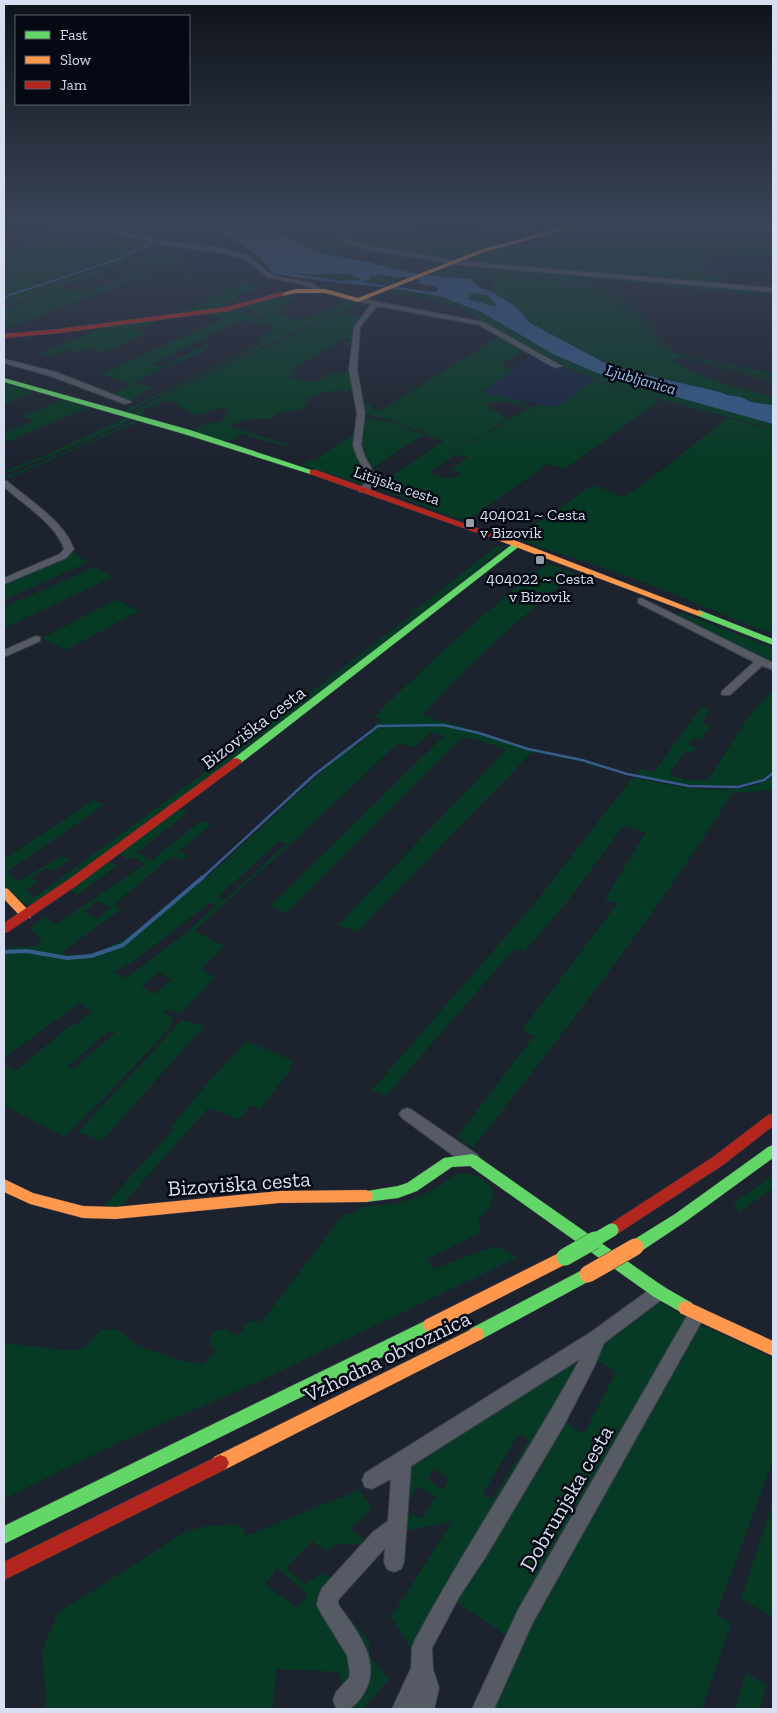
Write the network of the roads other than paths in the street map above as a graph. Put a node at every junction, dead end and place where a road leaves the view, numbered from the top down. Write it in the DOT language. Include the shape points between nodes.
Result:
graph roads {
  1 [pos="250,303"];
  2 [pos="370,303"];
  3 [pos="374,304"];
  4 [pos="4,336"];
  5 [pos="4,361"];
  6 [pos="558,366"];
  7 [pos="4,380"];
  8 [pos="128,402"];
  9 [pos="4,484"];
  10 [pos="362,490"];
  11 [pos="517,545"];
  12 [pos="4,581"];
  13 [pos="641,601"];
  14 [pos="681,606"];
  15 [pos="669,614"];
  16 [pos="36,639"];
  17 [pos="773,642"];
  18 [pos="4,654"];
  19 [pos="761,661"];
  20 [pos="773,666"];
  21 [pos="726,694"];
  22 [pos="4,892"];
  23 [pos="26,915"];
  24 [pos="4,929"];
  25 [pos="407,1114"];
  26 [pos="773,1119"];
  27 [pos="773,1152"];
  28 [pos="472,1160"];
  29 [pos="4,1185"];
  30 [pos="660,1292"];
  31 [pos="697,1314"];
  32 [pos="597,1338"];
  33 [pos="773,1349"];
  34 [pos="402,1463"];
  35 [pos="372,1480"];
  36 [pos="397,1526"];
  37 [pos="4,1535"];
  38 [pos="394,1562"];
  39 [pos="4,1571"];
  40 [pos="422,1669"];
  41 [pos="344,1700"];
  42 [pos="403,1709"];
  43 [pos="423,1709"];
  44 [pos="483,1709"];
  1 -- 4 [label="main road" via="221,310"];
  2 -- 3 [label="street"];
  3 -- 6 [label="street" via="481,323"];
  3 -- 10 [label="street" via="357,327 353,365 361,413 357,445 360,457 374,480"];
  5 -- 8 [label="street" via="53,374"];
  7 -- 10 [label="main road, Litijska cesta" via="242,449"];
  9 -- 12 [label="street" via="50,523 65,539 69,549 63,556"];
  10 -- 11 [label="main road, Litijska cesta"];
  11 -- 14 [label="main road, Litijska cesta"];
  11 -- 23 [label="main road, Bizoviška cesta" via="209,782"];
  13 -- 15 [label="street"];
  14 -- 15 [label="street"];
  14 -- 17 [label="main road, Litijska cesta"];
  15 -- 19 [label="street"];
  16 -- 18 [label="street"];
  19 -- 20 [label="street"];
  19 -- 21 [label="street"];
  22 -- 23 [label="main road"];
  23 -- 24 [label="main road, Bizoviška cesta"];
  25 -- 28 [label="street"];
  26 -- 37 [label="main road, Vzhodna obvoznica, bridge" via="718,1161 565,1258"];
  27 -- 39 [label="main road, Vzhodna obvoznica, bridge" via="635,1247 507,1319"];
  28 -- 29 [label="main road, Bizoviška cesta" via="449,1162 412,1187 389,1194 279,1197 116,1213 68,1209 30,1198"];
  28 -- 30 [label="main road"];
  30 -- 31 [label="main road"];
  30 -- 32 [label="street"];
  31 -- 33 [label="main road"];
  31 -- 44 [label="street, Dobrunjska cesta" via="525,1617"];
  32 -- 34 [label="street"];
  32 -- 40 [label="street" via="556,1421 452,1590 422,1647"];
  34 -- 35 [label="street"];
  34 -- 36 [label="street"];
  36 -- 38 [label="street"];
  36 -- 41 [label="street" via="360,1558 329,1595 328,1606 360,1659 360,1680 354,1692"];
  40 -- 42 [label="street"];
  40 -- 43 [label="street" via="428,1688"];
}
